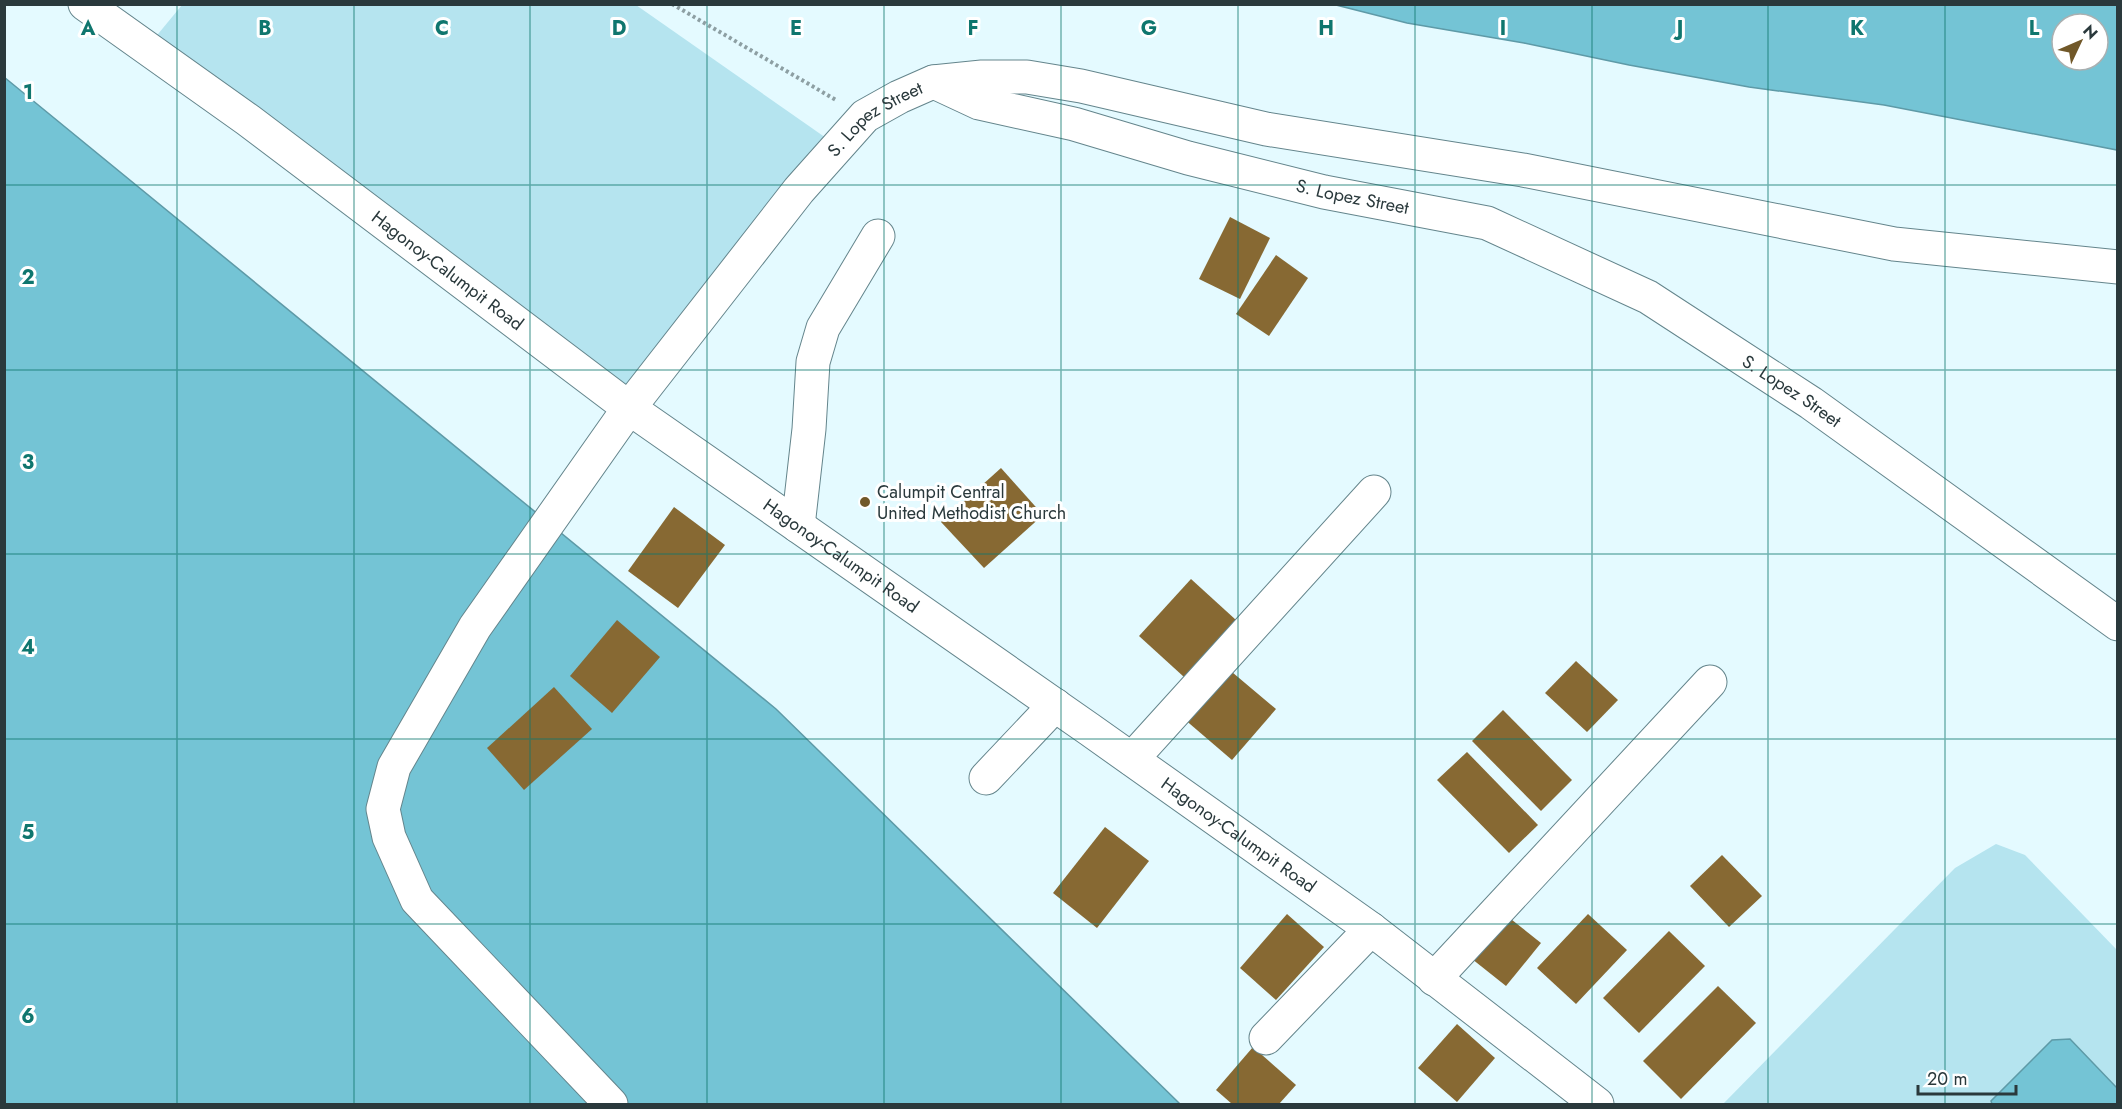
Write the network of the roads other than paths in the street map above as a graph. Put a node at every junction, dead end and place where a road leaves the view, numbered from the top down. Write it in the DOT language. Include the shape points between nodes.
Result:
graph roads {
  1 [pos="85,4"];
  2 [pos="933,82"];
  3 [pos="878,236"];
  4 [pos="2118,267"];
  5 [pos="629,408"];
  6 [pos="1374,492"];
  7 [pos="798,526"];
  8 [pos="2118,624"];
  9 [pos="1710,682"];
  10 [pos="1055,705"];
  11 [pos="1132,759"];
  12 [pos="986,778"];
  13 [pos="1371,929"];
  14 [pos="1434,979"];
  15 [pos="1266,1038"];
  16 [pos="610,1104"];
  17 [pos="1598,1104"];
  1 -- 5 [label="street, Hagonoy-Calumpit Road" via="248,120"];
  2 -- 4 [label="street" via="1027,77 1266,129 1523,170 1894,244"];
  2 -- 5 [label="street, S. Lopez Street" via="865,116 800,190"];
  2 -- 8 [label="street, S. Lopez Street" via="980,103 1074,124 1188,158 1324,192 1487,223 1648,297 1811,403"];
  3 -- 7 [label="street" via="823,328 813,362"];
  5 -- 7 [label="street, Hagonoy-Calumpit Road"];
  5 -- 16 [label="street, S. Lopez Street" via="475,627 394,767 383,809 389,837 417,900"];
  6 -- 11 [label="street"];
  7 -- 10 [label="street, Hagonoy-Calumpit Road"];
  9 -- 14 [label="street"];
  10 -- 11 [label="street, Hagonoy-Calumpit Road"];
  10 -- 12 [label="street"];
  11 -- 13 [label="street, Hagonoy-Calumpit Road"];
  13 -- 14 [label="street, Hagonoy-Calumpit Road"];
  13 -- 15 [label="street"];
  14 -- 17 [label="street, Hagonoy-Calumpit Road"];
}
